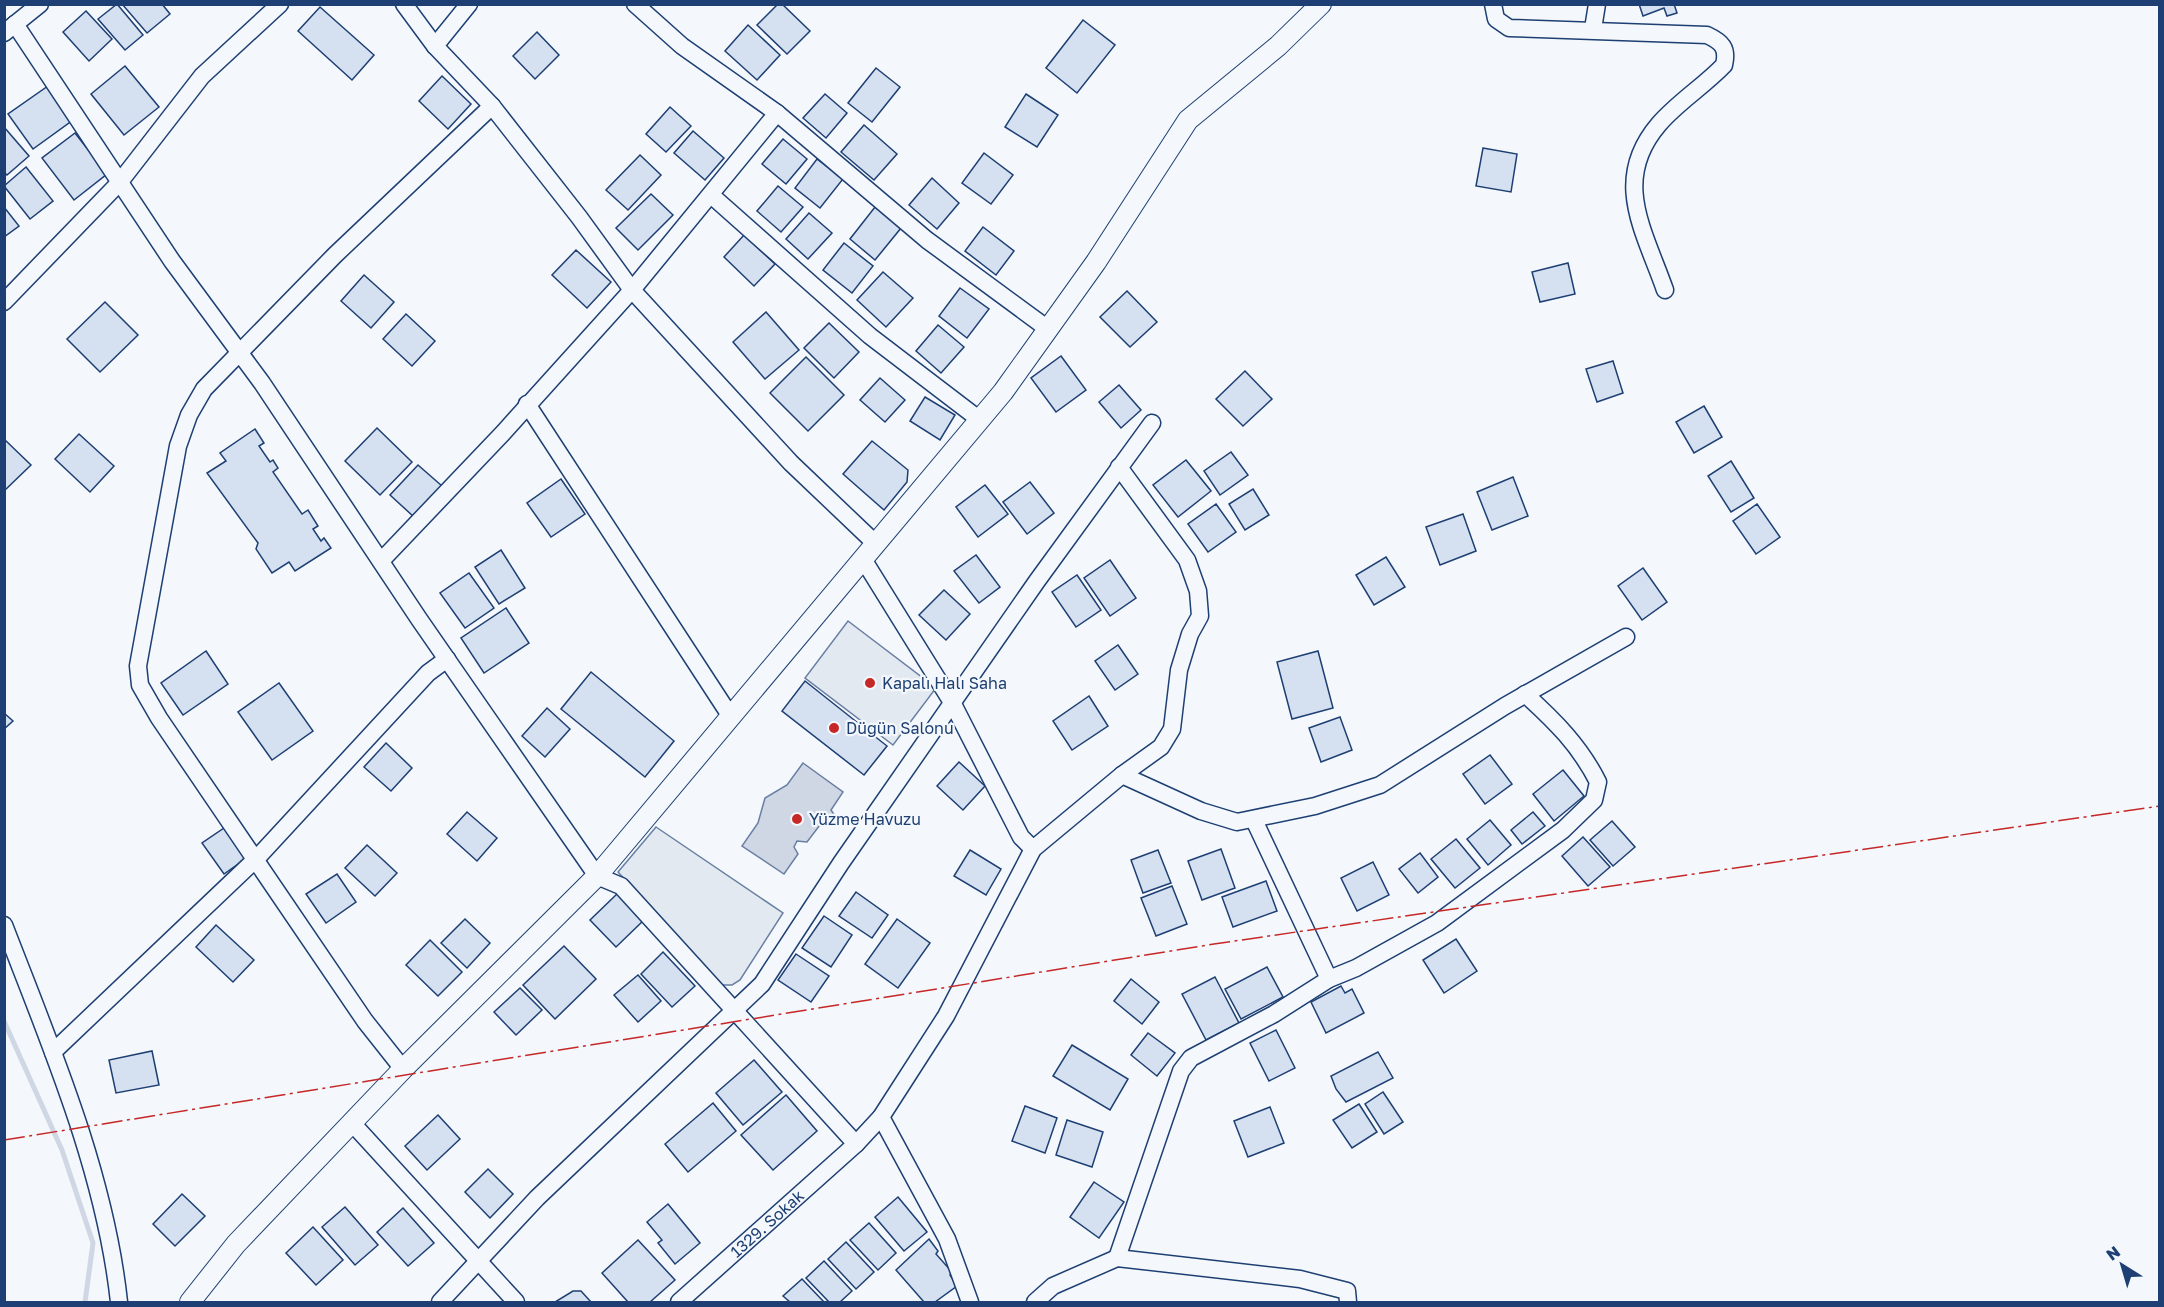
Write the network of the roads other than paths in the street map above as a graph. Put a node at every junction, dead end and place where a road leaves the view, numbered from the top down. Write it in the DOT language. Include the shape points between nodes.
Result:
graph roads {
  1 [pos="40,4"];
  2 [pos="280,4"];
  3 [pos="404,4"];
  4 [pos="469,4"];
  5 [pos="635,4"];
  6 [pos="1321,4"];
  7 [pos="1493,4"];
  8 [pos="1597,4"];
  9 [pos="10,28"];
  10 [pos="1593,29"];
  11 [pos="435,46"];
  12 [pos="492,106"];
  13 [pos="777,113"];
  14 [pos="120,183"];
  15 [pos="711,195"];
  16 [pos="632,290"];
  17 [pos="1665,291"];
  18 [pos="4,302"];
  19 [pos="1048,329"];
  20 [pos="238,351"];
  21 [pos="527,404"];
  22 [pos="980,420"];
  23 [pos="1152,423"];
  24 [pos="1119,467"];
  25 [pos="870,552"];
  26 [pos="381,561"];
  27 [pos="1626,637"];
  28 [pos="447,659"];
  29 [pos="1525,694"];
  30 [pos="953,704"];
  31 [pos="731,717"];
  32 [pos="1122,775"];
  33 [pos="1254,820"];
  34 [pos="1033,849"];
  35 [pos="257,858"];
  36 [pos="597,876"];
  37 [pos="4,926"];
  38 [pos="1329,979"];
  39 [pos="733,1011"];
  40 [pos="53,1052"];
  41 [pos="403,1069"];
  42 [pos="881,1117"];
  43 [pos="352,1124"];
  44 [pos="856,1144"];
  45 [pos="1117,1258"];
  46 [pos="477,1261"];
  47 [pos="119,1302"];
  48 [pos="190,1302"];
  49 [pos="440,1302"];
  50 [pos="516,1302"];
  51 [pos="679,1302"];
  52 [pos="970,1302"];
  53 [pos="1035,1302"];
  54 [pos="1348,1302"];
  1 -- 9 [label="street"];
  2 -- 14 [label="street" via="202,76"];
  3 -- 11 [label="street"];
  4 -- 11 [label="street"];
  5 -- 13 [label="street" via="682,46"];
  6 -- 19 [label="street" via="1278,46 1188,120"];
  7 -- 10 [label="street" via="1496,19 1509,28"];
  8 -- 10 [label="street"];
  9 -- 14 [label="street" via="66,97"];
  10 -- 17 [label="street" via="1707,35 1725,47 1724,65 1660,123 1638,153 1633,194"];
  11 -- 12 [label="street"];
  12 -- 16 [label="street"];
  12 -- 20 [label="street"];
  13 -- 15 [label="street"];
  13 -- 19 [label="street" via="927,240"];
  14 -- 18 [label="street"];
  14 -- 20 [label="street"];
  15 -- 16 [label="street"];
  15 -- 22 [label="street" via="870,336"];
  16 -- 21 [label="street"];
  16 -- 25 [label="street"];
  19 -- 22 [label="street"];
  20 -- 26 [label="street"];
  20 -- 35 [label="street" via="204,389 178,446 138,666 140,685 159,718"];
  21 -- 26 [label="street"];
  21 -- 31 [label="street"];
  22 -- 25 [label="street"];
  23 -- 24 [label="street"];
  24 -- 30 [label="street"];
  24 -- 32 [label="street" via="1187,560 1198,591 1200,616 1179,670 1172,729 1161,747"];
  25 -- 30 [label="street"];
  25 -- 31 [label="street"];
  26 -- 28 [label="street"];
  27 -- 29 [label="street"];
  28 -- 35 [label="street" via="428,673"];
  28 -- 36 [label="street"];
  29 -- 33 [label="street" via="1380,784 1315,806"];
  29 -- 38 [label="street" via="1559,724 1586,759 1598,782 1594,800 1563,830 1437,923"];
  30 -- 34 [label="street" via="1021,837"];
  30 -- 39 [label="street" via="762,984"];
  31 -- 36 [label="street"];
  32 -- 33 [label="street" via="1201,811 1237,822"];
  32 -- 34 [label="street"];
  33 -- 38 [label="street"];
  34 -- 42 [label="street, 1329. Sokak" via="945,1016"];
  35 -- 40 [label="street"];
  35 -- 41 [label="street" via="365,1021"];
  36 -- 39 [label="street" via="621,886"];
  36 -- 41 [label="street"];
  37 -- 40 [label="street"];
  38 -- 45 [label="street" via="1274,1014 1191,1058 1181,1071"];
  39 -- 44 [label="street"];
  39 -- 46 [label="street" via="537,1198"];
  40 -- 47 [label="street" via="93,1171"];
  41 -- 43 [label="street"];
  42 -- 44 [label="street, 1329. Sokak"];
  42 -- 52 [label="street" via="947,1239"];
  43 -- 46 [label="street"];
  43 -- 48 [label="street" via="236,1244"];
  44 -- 51 [label="street, 1329. Sokak"];
  45 -- 53 [label="street" via="1053,1286"];
  45 -- 54 [label="street" via="1300,1279 1347,1291"];
  46 -- 49 [label="street"];
  46 -- 50 [label="street"];
}
